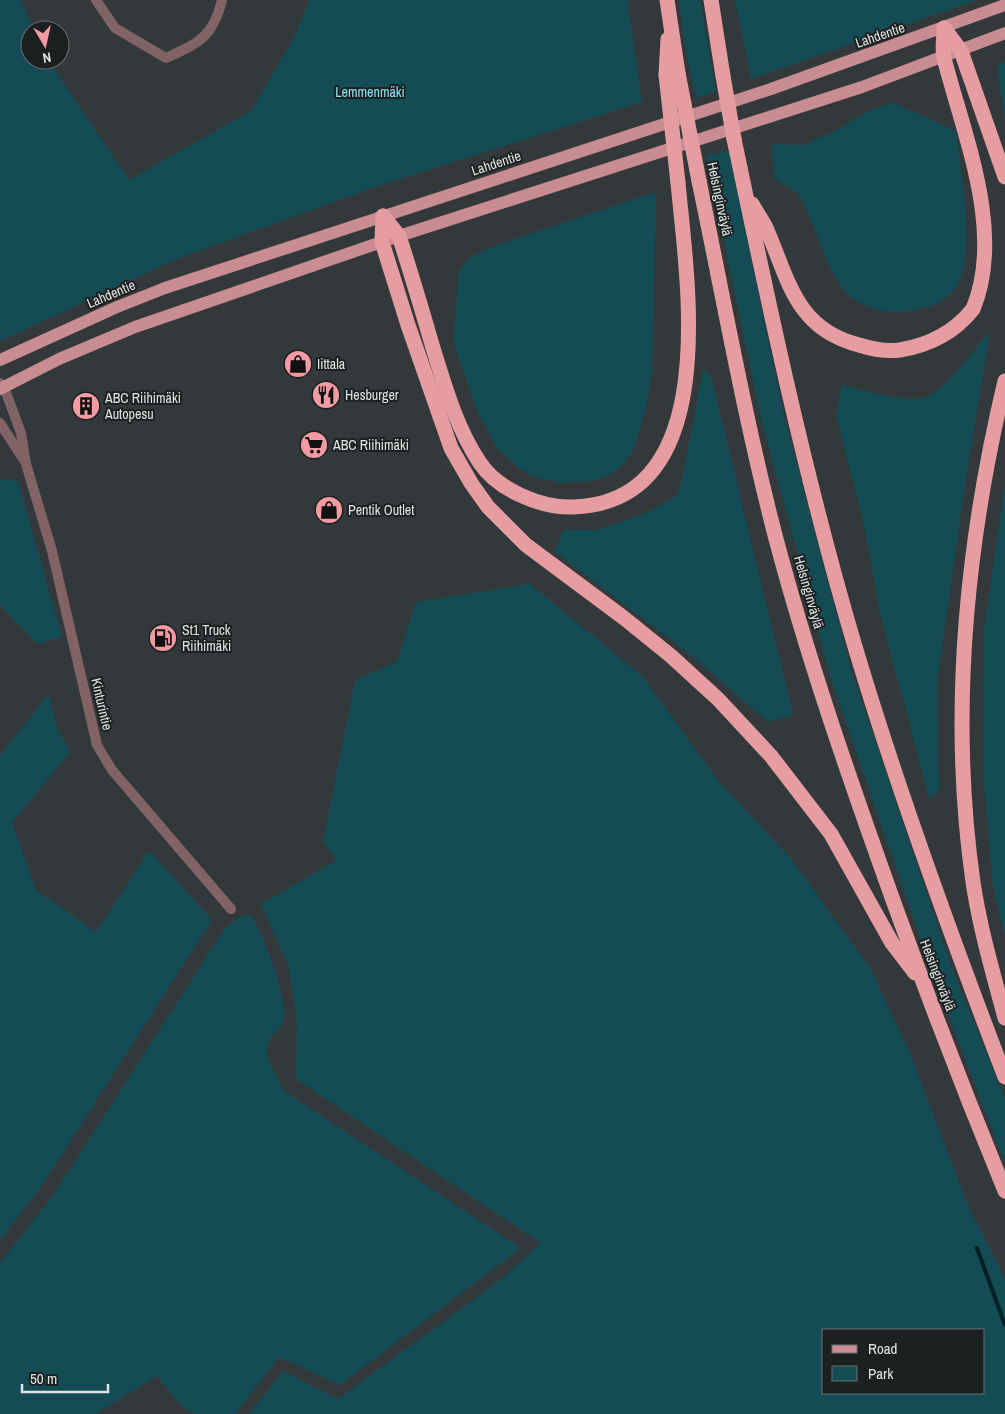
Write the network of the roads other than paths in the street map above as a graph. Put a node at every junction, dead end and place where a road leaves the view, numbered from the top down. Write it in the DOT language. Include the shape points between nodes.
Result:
graph roads {
  1 [pos="96,0"];
  2 [pos="222,0"];
  3 [pos="667,0"];
  4 [pos="711,0"];
  5 [pos="1005,5"];
  6 [pos="944,28"];
  7 [pos="1005,33"];
  8 [pos="960,52"];
  9 [pos="944,56"];
  10 [pos="672,74"];
  11 [pos="1005,177"];
  12 [pos="746,194"];
  13 [pos="383,216"];
  14 [pos="399,236"];
  15 [pos="382,242"];
  16 [pos="0,360"];
  17 [pos="1005,381"];
  18 [pos="1,386"];
  19 [pos="0,423"];
  20 [pos="26,464"];
  21 [pos="231,909"];
  22 [pos="924,984"];
  23 [pos="1005,1018"];
  24 [pos="1005,1077"];
  25 [pos="1005,1191"];
  1 -- 2 [label="street" via="114,28 166,58 194,45 204,36 216,22"];
  3 -- 10 [label="highway, Helsinginväylä"];
  4 -- 12 [label="highway, Helsinginväylä, bridge"];
  5 -- 6 [label="main road, Lahdentie"];
  6 -- 8 [label="highway"];
  6 -- 9 [label="highway"];
  6 -- 13 [label="main road, Lahdentie" via="771,89"];
  7 -- 8 [label="main road"];
  8 -- 9 [label="main road"];
  8 -- 11 [label="highway"];
  9 -- 12 [label="highway" via="987,177 997,226 994,265 985,289 966,318 950,332 920,346 894,350 853,344 824,331 793,295 767,229"];
  9 -- 14 [label="main road" via="862,87"];
  10 -- 14 [label="highway, bridge" via="690,311 683,401 674,432 658,463 630,491 599,505 548,505 498,481 481,465 464,436 443,381"];
  10 -- 22 [label="highway, Helsinginväylä, bridge" via="699,181 743,404 779,549 845,767"];
  12 -- 24 [label="highway, Helsinginväylä" via="786,385 856,649 889,755"];
  13 -- 14 [label="highway"];
  13 -- 15 [label="highway"];
  13 -- 16 [label="main road, Lahdentie" via="165,288"];
  14 -- 15 [label="main road"];
  15 -- 18 [label="main road" via="135,328"];
  15 -- 22 [label="highway" via="434,404 451,448 471,483 488,506 526,545 671,656 718,699 771,756 831,834 892,944"];
  17 -- 23 [label="highway" via="969,576 962,684 962,755 973,882 984,941"];
  18 -- 20 [label="street, Kinturintie" via="21,433"];
  19 -- 20 [label="street, Kinturintie"];
  20 -- 21 [label="street, Kinturintie" via="57,570 97,745 112,770"];
  22 -- 25 [label="highway, Helsinginväylä"];
}
